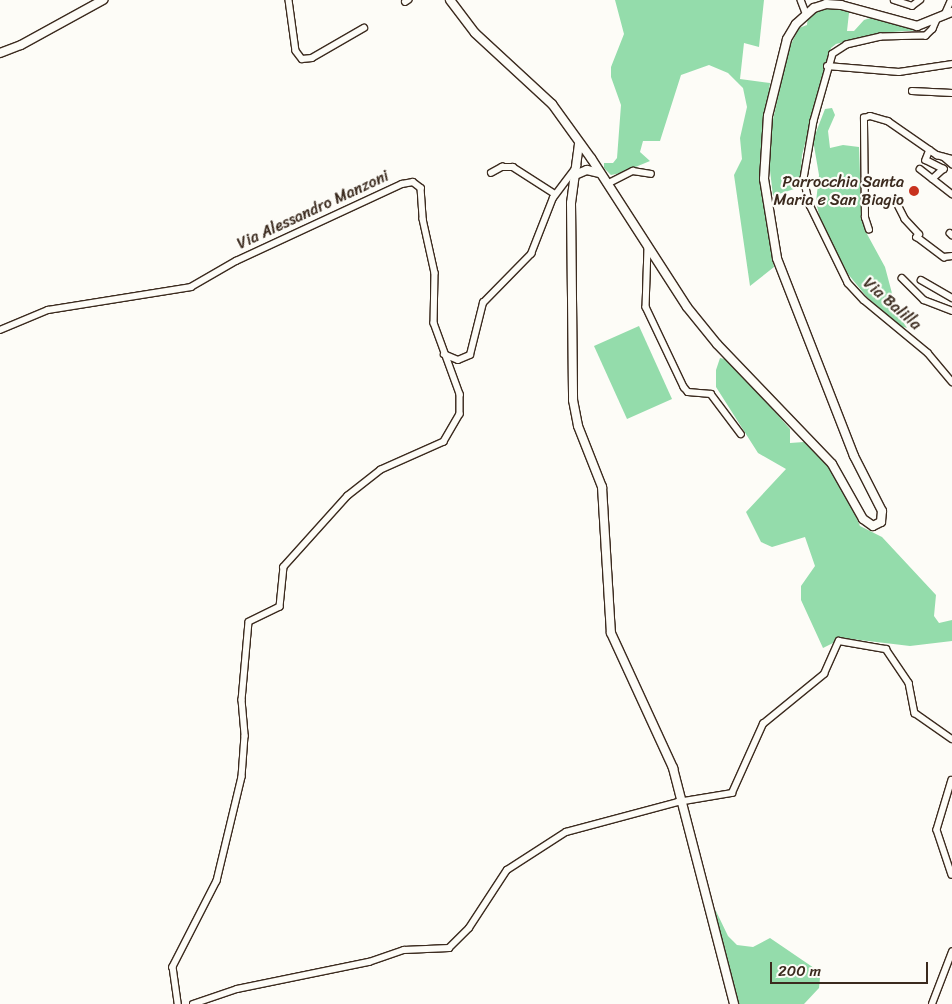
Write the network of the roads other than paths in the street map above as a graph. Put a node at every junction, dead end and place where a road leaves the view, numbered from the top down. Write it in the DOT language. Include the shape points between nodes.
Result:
graph roads {
  1 [pos="103,0"];
  2 [pos="289,0"];
  3 [pos="450,0"];
  4 [pos="801,0"];
  5 [pos="894,0"];
  6 [pos="920,0"];
  7 [pos="951,0"];
  8 [pos="952,12"];
  9 [pos="806,13"];
  10 [pos="940,18"];
  11 [pos="364,28"];
  12 [pos="0,53"];
  13 [pos="952,64"];
  14 [pos="828,66"];
  15 [pos="912,90"];
  16 [pos="952,93"];
  17 [pos="579,144"];
  18 [pos="930,150"];
  19 [pos="944,157"];
  20 [pos="952,159"];
  21 [pos="578,162"];
  22 [pos="594,162"];
  23 [pos="952,164"];
  24 [pos="920,169"];
  25 [pos="599,173"];
  26 [pos="491,174"];
  27 [pos="651,174"];
  28 [pos="574,176"];
  29 [pos="933,179"];
  30 [pos="607,184"];
  31 [pos="555,194"];
  32 [pos="952,194"];
  33 [pos="895,199"];
  34 [pos="869,230"];
  35 [pos="648,248"];
  36 [pos="952,256"];
  37 [pos="902,278"];
  38 [pos="921,280"];
  39 [pos="952,298"];
  40 [pos="952,311"];
  41 [pos="0,330"];
  42 [pos="444,354"];
  43 [pos="952,382"];
  44 [pos="741,434"];
  45 [pos="952,739"];
  46 [pos="952,780"];
  47 [pos="683,802"];
  48 [pos="952,875"];
  49 [pos="952,952"];
  50 [pos="178,1004"];
  51 [pos="193,1004"];
  52 [pos="734,1004"];
  53 [pos="932,1004"];
  1 -- 12 [label="street"];
  2 -- 11 [label="street" via="296,51 304,60"];
  3 -- 17 [label="street" via="476,33 548,101"];
  4 -- 9 [label="street"];
  5 -- 6 [label="street" via="912,6"];
  7 -- 10 [label="street"];
  8 -- 10 [label="street"];
  9 -- 10 [label="street" via="819,6 833,4 872,11 914,26"];
  9 -- 35 [label="street" via="787,39 774,86 764,150 766,196 782,272 854,456 882,511 880,524 872,526 865,523 832,464 702,326"];
  10 -- 14 [label="street" via="934,29 924,36 886,36 846,45 834,52"];
  13 -- 14 [label="street" via="899,72"];
  14 -- 43 [label="street, Via Balilla" via="805,163 807,198 852,289 923,348"];
  15 -- 16 [label="street"];
  17 -- 21 [label="street"];
  17 -- 22 [label="street"];
  18 -- 19 [label="street"];
  18 -- 29 [label="street" via="926,160 944,169"];
  18 -- 34 [label="street" via="888,121 870,116 864,118 865,218"];
  19 -- 20 [label="street"];
  19 -- 23 [label="street"];
  21 -- 22 [label="street" via="586,158"];
  21 -- 25 [label="street"];
  21 -- 28 [label="street"];
  21 -- 31 [label="street"];
  22 -- 25 [label="street"];
  24 -- 29 [label="street"];
  25 -- 28 [label="street" via="587,170"];
  25 -- 30 [label="street"];
  26 -- 31 [label="street" via="502,167 513,167"];
  27 -- 30 [label="street" via="633,171"];
  28 -- 47 [label="street" via="571,208 573,400 577,422 602,483 611,633 664,746"];
  29 -- 32 [label="street"];
  30 -- 35 [label="street"];
  31 -- 42 [label="street" via="532,252 483,303 470,355 458,360"];
  33 -- 36 [label="street" via="905,219 920,234 917,237 944,258"];
  35 -- 44 [label="street" via="646,306 684,387 688,392 711,394"];
  37 -- 40 [label="street" via="924,300"];
  38 -- 39 [label="street"];
  41 -- 42 [label="street, Via Alessandro Manzoni" via="45,311 191,286 236,261 411,182 422,190 422,219 435,273 434,318"];
  42 -- 50 [label="street, Via Alessandro Manzoni" via="461,398 460,414 450,436 438,446 380,470 348,496 284,567 282,602 278,609 254,618 248,625 242,700 245,740 242,777 218,877 173,967"];
  45 -- 47 [label="street" via="915,713 909,683 886,649 840,641 824,674 764,722 734,791"];
  46 -- 48 [label="street" via="937,830"];
  47 -- 51 [label="street" via="582,826 524,857 499,878 476,918 449,948 402,950 366,963 237,989"];
  47 -- 52 [label="street"];
  49 -- 53 [label="street"];
}
